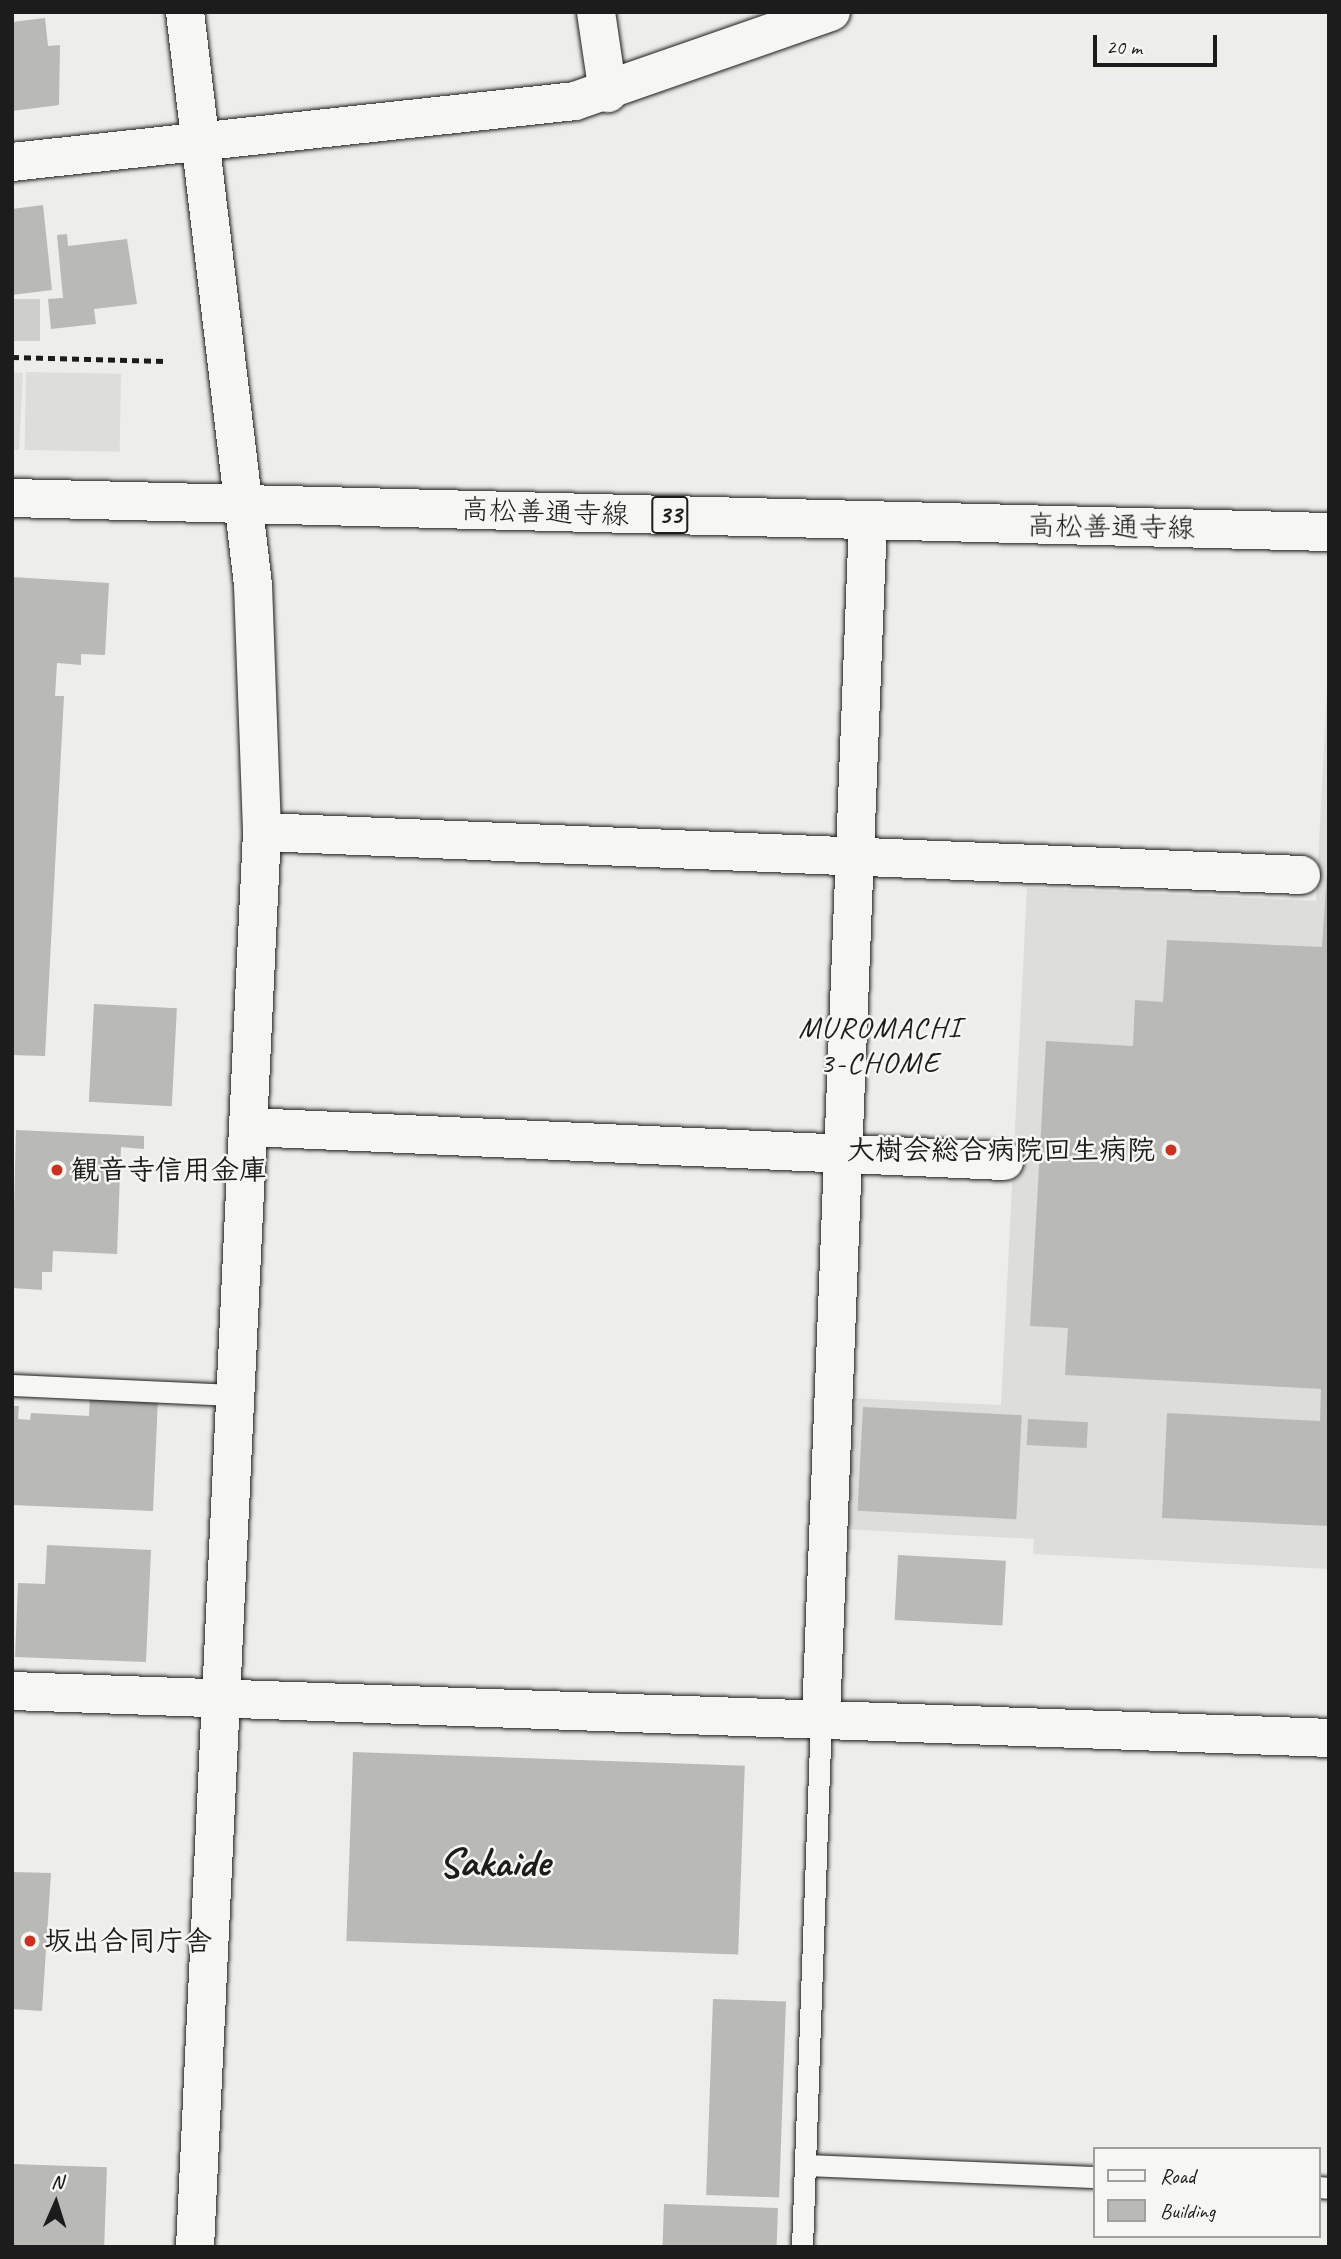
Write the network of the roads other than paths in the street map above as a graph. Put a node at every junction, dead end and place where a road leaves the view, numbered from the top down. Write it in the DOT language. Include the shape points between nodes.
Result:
graph roads {
  1 [pos="185,12"];
  2 [pos="596,12"];
  3 [pos="831,12"];
  4 [pos="608,93"];
  5 [pos="199,139"];
  6 [pos="12,162"];
  7 [pos="12,498"];
  8 [pos="246,503"];
  9 [pos="868,521"];
  10 [pos="1329,532"];
  11 [pos="262,832"];
  12 [pos="854,856"];
  13 [pos="1301,875"];
  14 [pos="248,1126"];
  15 [pos="840,1154"];
  16 [pos="1004,1161"];
  17 [pos="12,1385"];
  18 [pos="234,1395"];
  19 [pos="12,1690"];
  20 [pos="222,1696"];
  21 [pos="821,1717"];
  22 [pos="1329,1738"];
  23 [pos="804,2165"];
  24 [pos="1092,2178"];
  25 [pos="195,2247"];
  26 [pos="802,2247"];
  1 -- 5 [label="street"];
  2 -- 4 [label="street"];
  3 -- 4 [label="street"];
  4 -- 5 [label="street"];
  5 -- 6 [label="street"];
  5 -- 8 [label="street"];
  7 -- 8 [label="street, 高松善通寺線 / 33"];
  8 -- 9 [label="street, 高松善通寺線 / 33"];
  8 -- 11 [label="street"];
  9 -- 10 [label="street, 高松善通寺線 / 33"];
  9 -- 12 [label="street"];
  11 -- 12 [label="street"];
  11 -- 14 [label="street"];
  12 -- 13 [label="street"];
  12 -- 15 [label="street"];
  14 -- 15 [label="street"];
  14 -- 18 [label="street"];
  15 -- 16 [label="street"];
  15 -- 21 [label="street"];
  17 -- 18 [label="lane"];
  18 -- 20 [label="street"];
  19 -- 20 [label="street"];
  20 -- 21 [label="street"];
  20 -- 25 [label="street"];
  21 -- 22 [label="street"];
  21 -- 23 [label="lane"];
  23 -- 24 [label="lane"];
  23 -- 26 [label="lane"];
}
